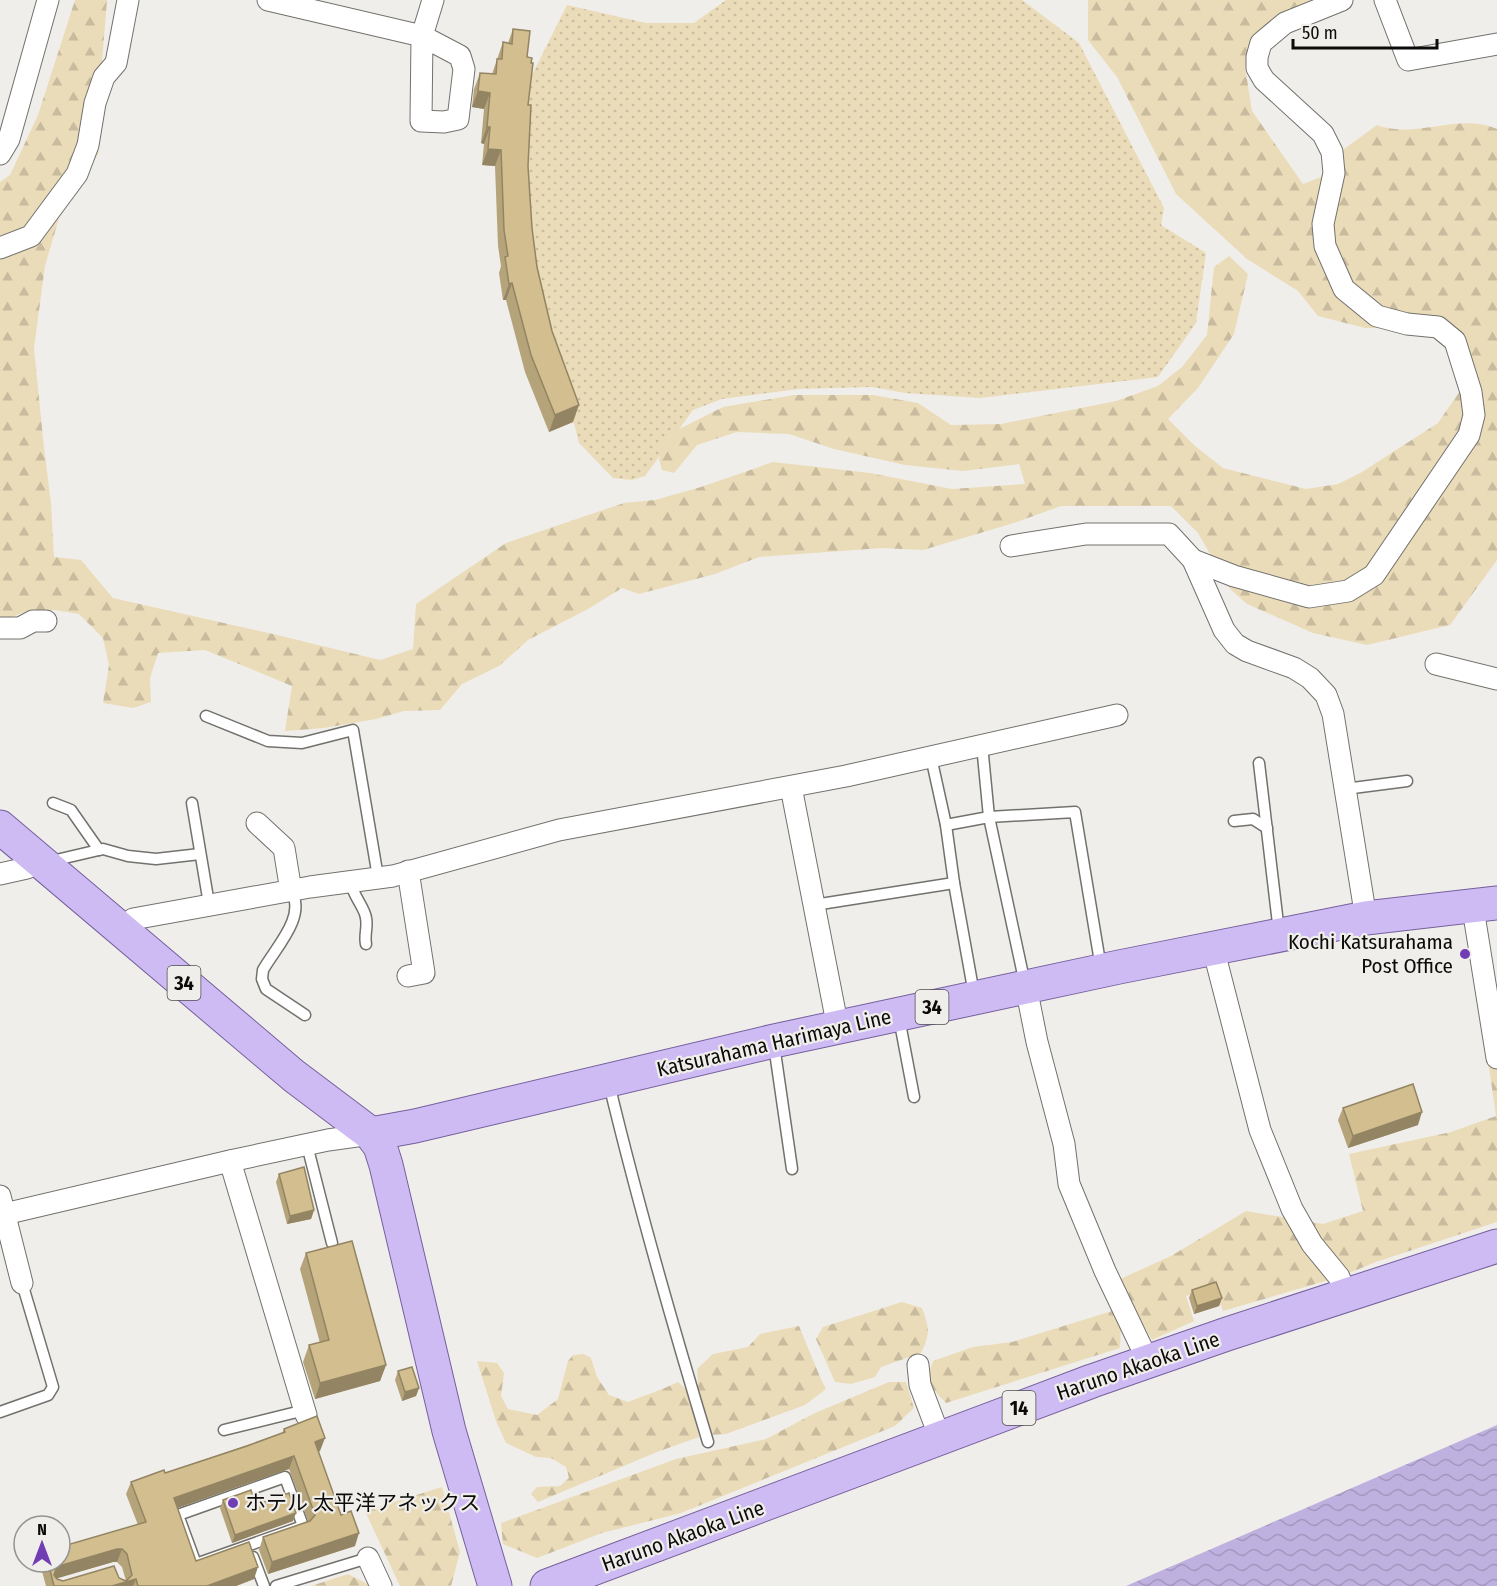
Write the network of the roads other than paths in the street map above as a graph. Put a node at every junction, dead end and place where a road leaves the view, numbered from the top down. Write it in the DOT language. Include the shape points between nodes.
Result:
graph roads {
  1 [pos="48,0"];
  2 [pos="128,0"];
  3 [pos="268,0"];
  4 [pos="433,0"];
  5 [pos="1342,0"];
  6 [pos="1385,0"];
  7 [pos="1497,44"];
  8 [pos="0,154"];
  9 [pos="0,248"];
  10 [pos="1011,546"];
  11 [pos="1193,560"];
  12 [pos="46,621"];
  13 [pos="0,628"];
  14 [pos="1436,664"];
  15 [pos="1497,679"];
  16 [pos="1117,715"];
  17 [pos="206,716"];
  18 [pos="982,746"];
  19 [pos="931,757"];
  20 [pos="1259,763"];
  21 [pos="1407,781"];
  22 [pos="791,787"];
  23 [pos="1345,789"];
  24 [pos="53,803"];
  25 [pos="192,803"];
  26 [pos="989,817"];
  27 [pos="1234,820"];
  28 [pos="257,823"];
  29 [pos="946,825"];
  30 [pos="0,827"];
  31 [pos="1267,828"];
  32 [pos="99,850"];
  33 [pos="200,854"];
  34 [pos="42,863"];
  35 [pos="408,871"];
  36 [pos="0,874"];
  37 [pos="378,877"];
  38 [pos="350,881"];
  39 [pos="954,883"];
  40 [pos="291,891"];
  41 [pos="209,904"];
  42 [pos="814,905"];
  43 [pos="1484,905"];
  44 [pos="1366,918"];
  45 [pos="121,929"];
  46 [pos="1280,934"];
  47 [pos="366,944"];
  48 [pos="1213,948"];
  49 [pos="1102,971"];
  50 [pos="408,976"];
  51 [pos="1026,987"];
  52 [pos="975,998"];
  53 [pos="899,1014"];
  54 [pos="304,1015"];
  55 [pos="838,1028"];
  56 [pos="774,1041"];
  57 [pos="1497,1058"];
  58 [pos="608,1081"];
  59 [pos="914,1097"];
  60 [pos="371,1134"];
  61 [pos="307,1145"];
  62 [pos="230,1161"];
  63 [pos="792,1169"];
  64 [pos="1,1208"];
  65 [pos="332,1243"];
  66 [pos="1497,1246"];
  67 [pos="22,1283"];
  68 [pos="1346,1295"];
  69 [pos="1148,1361"];
  70 [pos="918,1365"];
  71 [pos="0,1412"];
  72 [pos="305,1412"];
  73 [pos="224,1430"];
  74 [pos="940,1438"];
  75 [pos="708,1442"];
  76 [pos="249,1545"];
  77 [pos="368,1558"];
  78 [pos="264,1586"];
  79 [pos="276,1586"];
  80 [pos="381,1586"];
  81 [pos="495,1586"];
  82 [pos="547,1586"];
  1 -- 8 [label="street" via="9,139"];
  2 -- 9 [label="street" via="116,63 104,77 77,174 31,236"];
  3 -- 4 [label="street" via="422,36"];
  5 -- 11 [label="street" via="1285,23 1261,43 1257,68 1264,80 1323,134 1332,152 1334,173 1323,224 1326,246 1344,289 1377,316 1438,327 1455,341 1471,392 1474,415 1469,435 1374,575 1348,591 1309,597"];
  6 -- 7 [label="street" via="1408,60"];
  10 -- 11 [label="street" via="1086,534 1169,534"];
  11 -- 23 [label="street" via="1224,630 1235,644 1294,669 1310,678 1326,695 1333,714"];
  12 -- 13 [label="street" via="33,621 20,628"];
  14 -- 15 [label="street"];
  16 -- 18 [label="street"];
  17 -- 37 [label="lane" via="268,741 302,743 353,730"];
  18 -- 19 [label="street"];
  18 -- 26 [label="lane"];
  19 -- 22 [label="street"];
  19 -- 29 [label="lane"];
  20 -- 31 [label="lane"];
  21 -- 23 [label="lane"];
  22 -- 35 [label="street" via="559,830"];
  22 -- 42 [label="street"];
  23 -- 44 [label="street"];
  24 -- 32 [label="lane" via="72,810"];
  25 -- 33 [label="lane"];
  26 -- 29 [label="lane"];
  26 -- 49 [label="lane" via="1075,812"];
  26 -- 51 [label="lane"];
  27 -- 31 [label="lane" via="1253,819"];
  28 -- 40 [label="street" via="284,848"];
  29 -- 39 [label="lane"];
  30 -- 34 [label="main road, 34"];
  31 -- 46 [label="lane"];
  32 -- 33 [label="lane" via="156,859"];
  32 -- 34 [label="lane"];
  33 -- 41 [label="lane"];
  34 -- 36 [label="street"];
  34 -- 45 [label="main road, 34"];
  35 -- 37 [label="street"];
  35 -- 50 [label="street" via="424,973"];
  37 -- 38 [label="street"];
  38 -- 40 [label="street"];
  38 -- 47 [label="lane" via="352,893 367,919"];
  39 -- 42 [label="lane"];
  39 -- 52 [label="lane"];
  40 -- 41 [label="street"];
  40 -- 54 [label="lane" via="297,908 295,918 263,970 262,979 266,989"];
  41 -- 45 [label="street" via="133,919"];
  42 -- 55 [label="street"];
  43 -- 44 [label="main road, Katsurahama Harimaya Line / 34"];
  43 -- 57 [label="street" via="1475,921"];
  44 -- 46 [label="main road, Katsurahama Harimaya Line / 34"];
  45 -- 60 [label="main road, 34" via="294,1076"];
  46 -- 48 [label="main road, Katsurahama Harimaya Line / 34"];
  48 -- 49 [label="main road, Katsurahama Harimaya Line / 34"];
  48 -- 68 [label="street" via="1260,1130 1292,1209 1312,1244 1339,1277"];
  49 -- 51 [label="main road, Katsurahama Harimaya Line / 34"];
  51 -- 52 [label="main road, Katsurahama Harimaya Line / 34"];
  51 -- 69 [label="street" via="1036,1042 1065,1144 1068,1184"];
  52 -- 53 [label="main road, Katsurahama Harimaya Line / 34"];
  53 -- 55 [label="main road, Katsurahama Harimaya Line / 34"];
  53 -- 59 [label="lane"];
  55 -- 56 [label="main road, Katsurahama Harimaya Line / 34"];
  56 -- 58 [label="main road, Katsurahama Harimaya Line / 34"];
  56 -- 63 [label="lane"];
  58 -- 60 [label="main road, Katsurahama Harimaya Line / 34"];
  58 -- 75 [label="lane" via="680,1353"];
  60 -- 61 [label="street"];
  60 -- 81 [label="main road, 34" via="380,1146 386,1166 449,1431"];
  61 -- 62 [label="street"];
  61 -- 65 [label="lane"];
  62 -- 64 [label="street"];
  62 -- 72 [label="street"];
  64 -- 67 [label="street"];
  66 -- 68 [label="main road, Haruno Akaoka Line / 14"];
  67 -- 71 [label="lane" via="53,1388 48,1395"];
  68 -- 69 [label="main road, Haruno Akaoka Line / 14"];
  69 -- 74 [label="main road, Haruno Akaoka Line / 14"];
  70 -- 74 [label="street" via="920,1385"];
  72 -- 73 [label="lane"];
  74 -- 82 [label="main road, Haruno Akaoka Line / 14"];
  76 -- 76 [label="lane" via="303,1526 285,1477 178,1515 196,1564"];
  76 -- 78 [label="lane"];
  77 -- 79 [label="lane"];
  77 -- 80 [label="street"];
}
